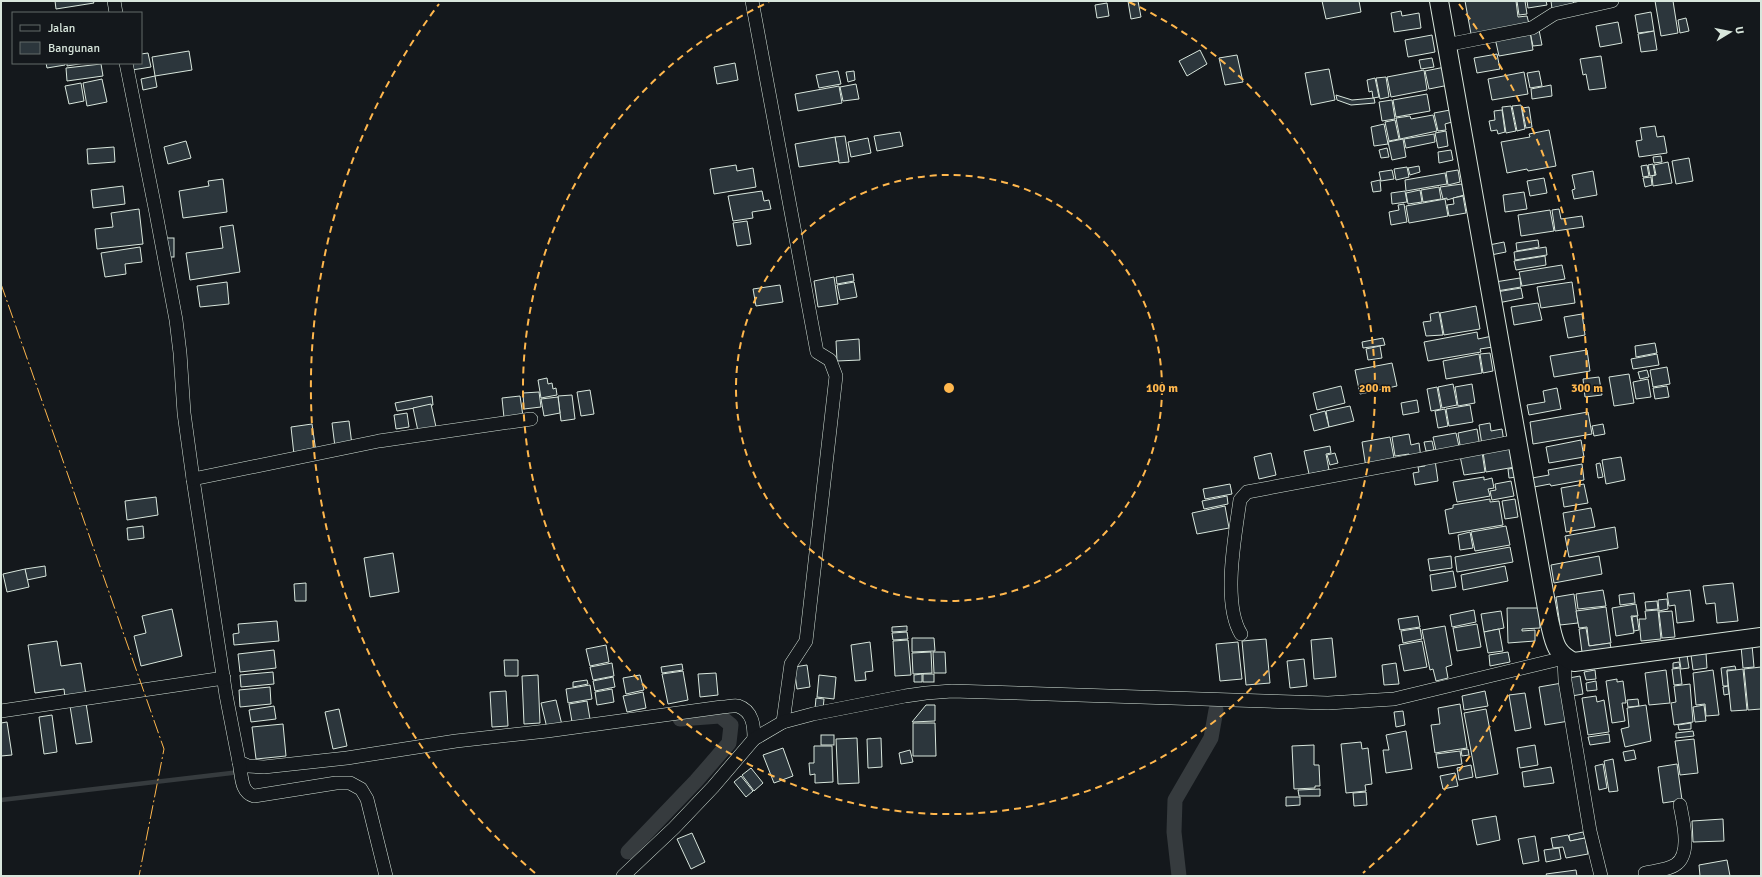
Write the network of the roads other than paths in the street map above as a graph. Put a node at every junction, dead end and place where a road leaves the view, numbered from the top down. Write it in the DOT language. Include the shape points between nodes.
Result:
graph roads {
  1 [pos="114,1"];
  2 [pos="752,1"];
  3 [pos="1439,1"];
  4 [pos="1612,1"];
  5 [pos="116,12"];
  6 [pos="1446,45"];
  7 [pos="126,64"];
  8 [pos="531,418"];
  9 [pos="1518,441"];
  10 [pos="193,479"];
  11 [pos="1241,634"];
  12 [pos="1761,637"];
  13 [pos="1564,658"];
  14 [pos="224,678"];
  15 [pos="1,711"];
  16 [pos="783,722"];
  17 [pos="754,739"];
  18 [pos="240,766"];
  19 [pos="1680,805"];
  20 [pos="1645,873"];
  21 [pos="386,876"];
  22 [pos="623,876"];
  23 [pos="1601,876"];
  1 -- 5 [label="street"];
  2 -- 16 [label="street" via="817,352 830,360 836,376 806,642 791,664"];
  3 -- 6 [label="street"];
  4 -- 6 [label="street" via="1554,14 1532,28"];
  6 -- 9 [label="street"];
  7 -- 10 [label="street" via="176,320"];
  8 -- 10 [label="street" via="379,442"];
  9 -- 11 [label="street" via="1247,492 1240,500 1231,592 1236,625"];
  9 -- 13 [label="street" via="1549,620 1558,651"];
  10 -- 14 [label="street"];
  12 -- 13 [label="street" via="1588,661 1574,662"];
  13 -- 16 [label="street" via="1394,700 1328,703 952,691 905,696"];
  13 -- 23 [label="street" via="1565,681 1590,832"];
  14 -- 15 [label="street"];
  14 -- 18 [label="street"];
  16 -- 17 [label="street"];
  17 -- 18 [label="street" via="754,723 738,706 456,741 347,758 264,767"];
  17 -- 22 [label="street" via="674,828"];
  18 -- 21 [label="street" via="244,789 254,796 336,783 350,784 361,789 366,799"];
  19 -- 20 [label="street" via="1685,840 1683,856 1676,865"];
}
